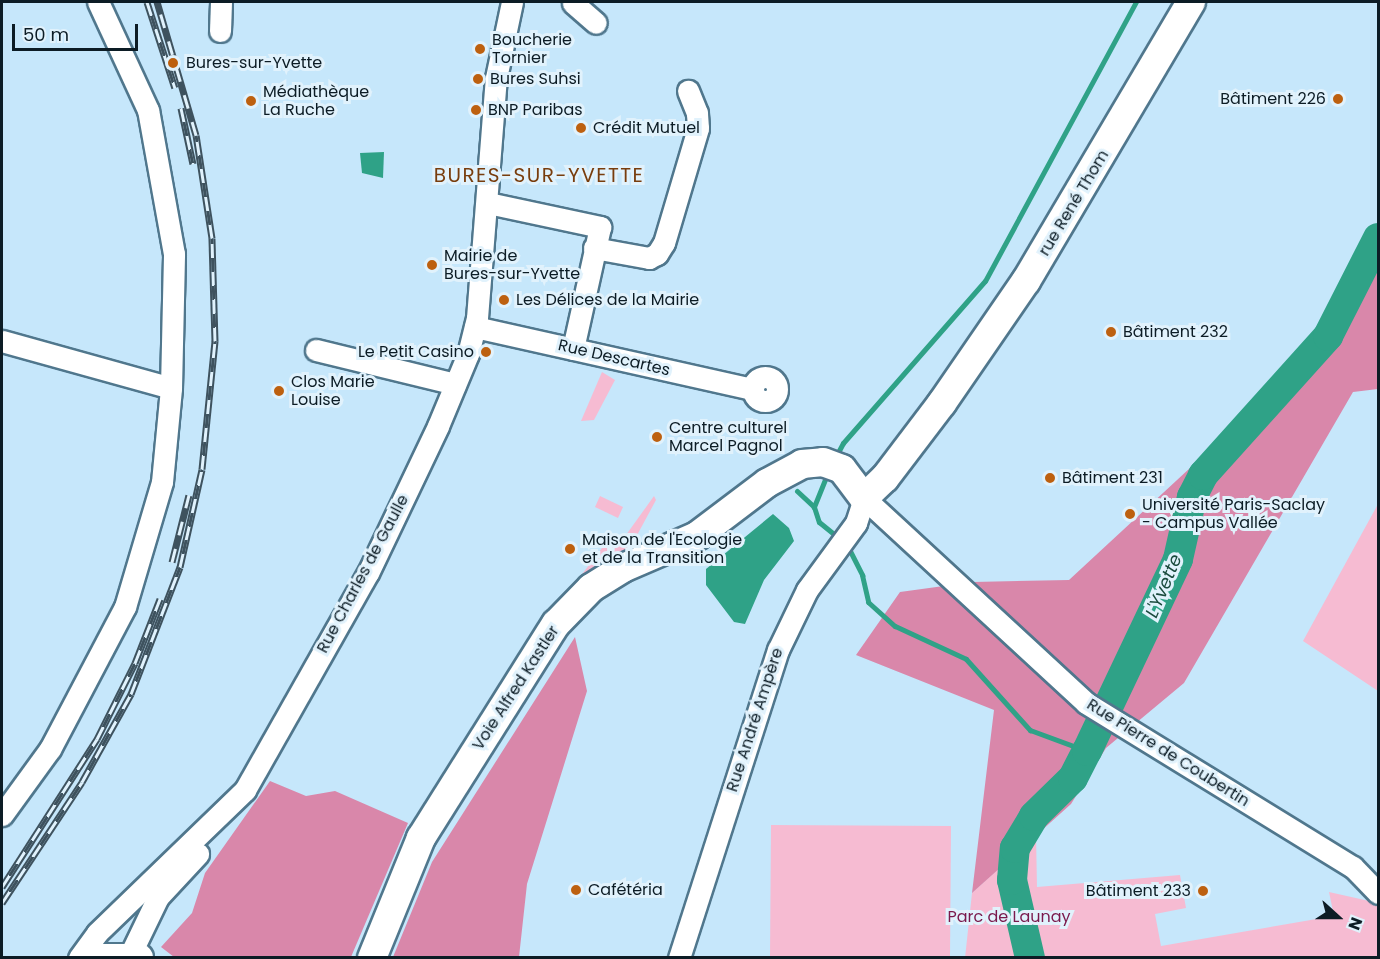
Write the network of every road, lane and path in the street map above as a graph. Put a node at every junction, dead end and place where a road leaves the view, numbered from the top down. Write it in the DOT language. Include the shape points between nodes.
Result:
graph roads {
  1 [pos="98,2"];
  2 [pos="221,2"];
  3 [pos="569,2"];
  4 [pos="1191,2"];
  5 [pos="514,3"];
  6 [pos="596,23"];
  7 [pos="220,31"];
  8 [pos="688,91"];
  9 [pos="488,203"];
  10 [pos="594,248"];
  11 [pos="476,323"];
  12 [pos="2,341"];
  13 [pos="573,349"];
  14 [pos="316,350"];
  15 [pos="455,384"];
  16 [pos="171,388"];
  17 [pos="753,389"];
  18 [pos="864,498"];
  19 [pos="2,815"];
  20 [pos="222,815"];
  21 [pos="1378,893"];
  22 [pos="134,956"];
  23 [pos="79,957"];
  24 [pos="99,957"];
  25 [pos="372,957"];
  26 [pos="679,957"];
  1 -- 16 [label="street" via="148,110 174,254"];
  2 -- 7 [label="street"];
  3 -- 6 [label="street"];
  4 -- 18 [label="main road, rue René Thom" via="1063,224 946,399 885,478"];
  5 -- 9 [label="street" via="496,78"];
  8 -- 10 [label="street" via="698,128 664,243 649,258"];
  9 -- 10 [label="street" via="600,227"];
  9 -- 11 [label="street, Rue Charles de Gaulle"];
  10 -- 13 [label="street"];
  11 -- 13 [label="street, Rue Descartes"];
  11 -- 15 [label="street, Rue Charles de Gaulle"];
  12 -- 16 [label="street"];
  13 -- 17 [label="street, Rue Descartes"];
  14 -- 15 [label="street"];
  15 -- 20 [label="street, Rue Charles de Gaulle" via="368,573 266,758"];
  16 -- 19 [label="street" via="162,482 125,607 50,749"];
  18 -- 21 [label="street, Rue Pierre de Coubertin" via="1086,703 1353,867"];
  18 -- 25 [label="main road, Voie Alfred Kastler" via="833,465 802,464 767,483 697,536 623,568 591,588 556,624 421,838"];
  18 -- 26 [label="street, Rue André Ampère" via="856,523 807,590 778,650"];
  20 -- 22 [label="street, Rue Charles de Gaulle" via="196,857 159,897"];
  20 -- 23 [label="street, Rue Charles de Gaulle" via="98,933"];
  22 -- 24 [label="main road, Rue Charles de Gaulle"];
}
